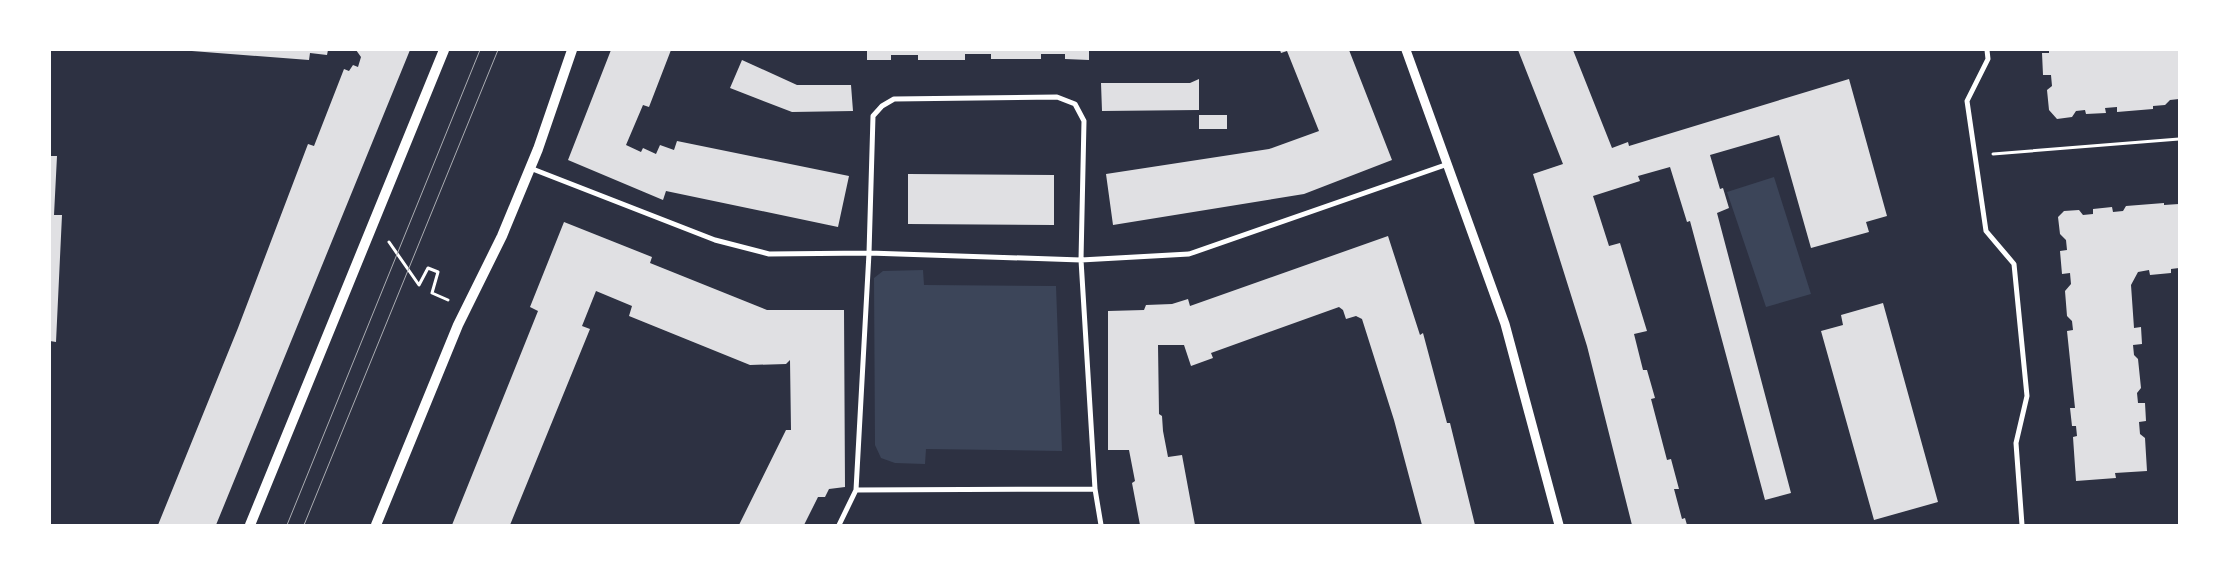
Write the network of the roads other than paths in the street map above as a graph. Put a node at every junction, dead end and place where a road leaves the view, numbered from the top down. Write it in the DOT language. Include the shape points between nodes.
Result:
graph roads {
  1 [pos="444,50"];
  2 [pos="572,50"];
  3 [pos="1406,50"];
  4 [pos="1987,50"];
  5 [pos="1448,164"];
  6 [pos="530,168"];
  7 [pos="869,253"];
  8 [pos="1081,260"];
  9 [pos="1095,489"];
  10 [pos="856,490"];
  11 [pos="250,525"];
  12 [pos="376,525"];
  13 [pos="839,525"];
  14 [pos="1101,525"];
  15 [pos="1558,525"];
  16 [pos="2022,525"];
  1 -- 11 [label="main road"];
  2 -- 6 [label="main road"];
  3 -- 5 [label="street"];
  4 -- 16 [label="street" via="1988,59 1967,101 1986,231 2014,264 2027,396 2016,443"];
  5 -- 8 [label="street" via="1189,254"];
  5 -- 15 [label="street" via="1505,324"];
  6 -- 7 [label="street" via="715,240 769,254"];
  6 -- 12 [label="main road" via="502,236 466,308"];
  7 -- 8 [label="street"];
  7 -- 8 [label="street" via="873,116 882,106 894,99 1057,97 1075,104 1084,121"];
  7 -- 10 [label="street"];
  8 -- 9 [label="street"];
  9 -- 10 [label="street"];
  9 -- 14 [label="street"];
  10 -- 13 [label="street"];
}
